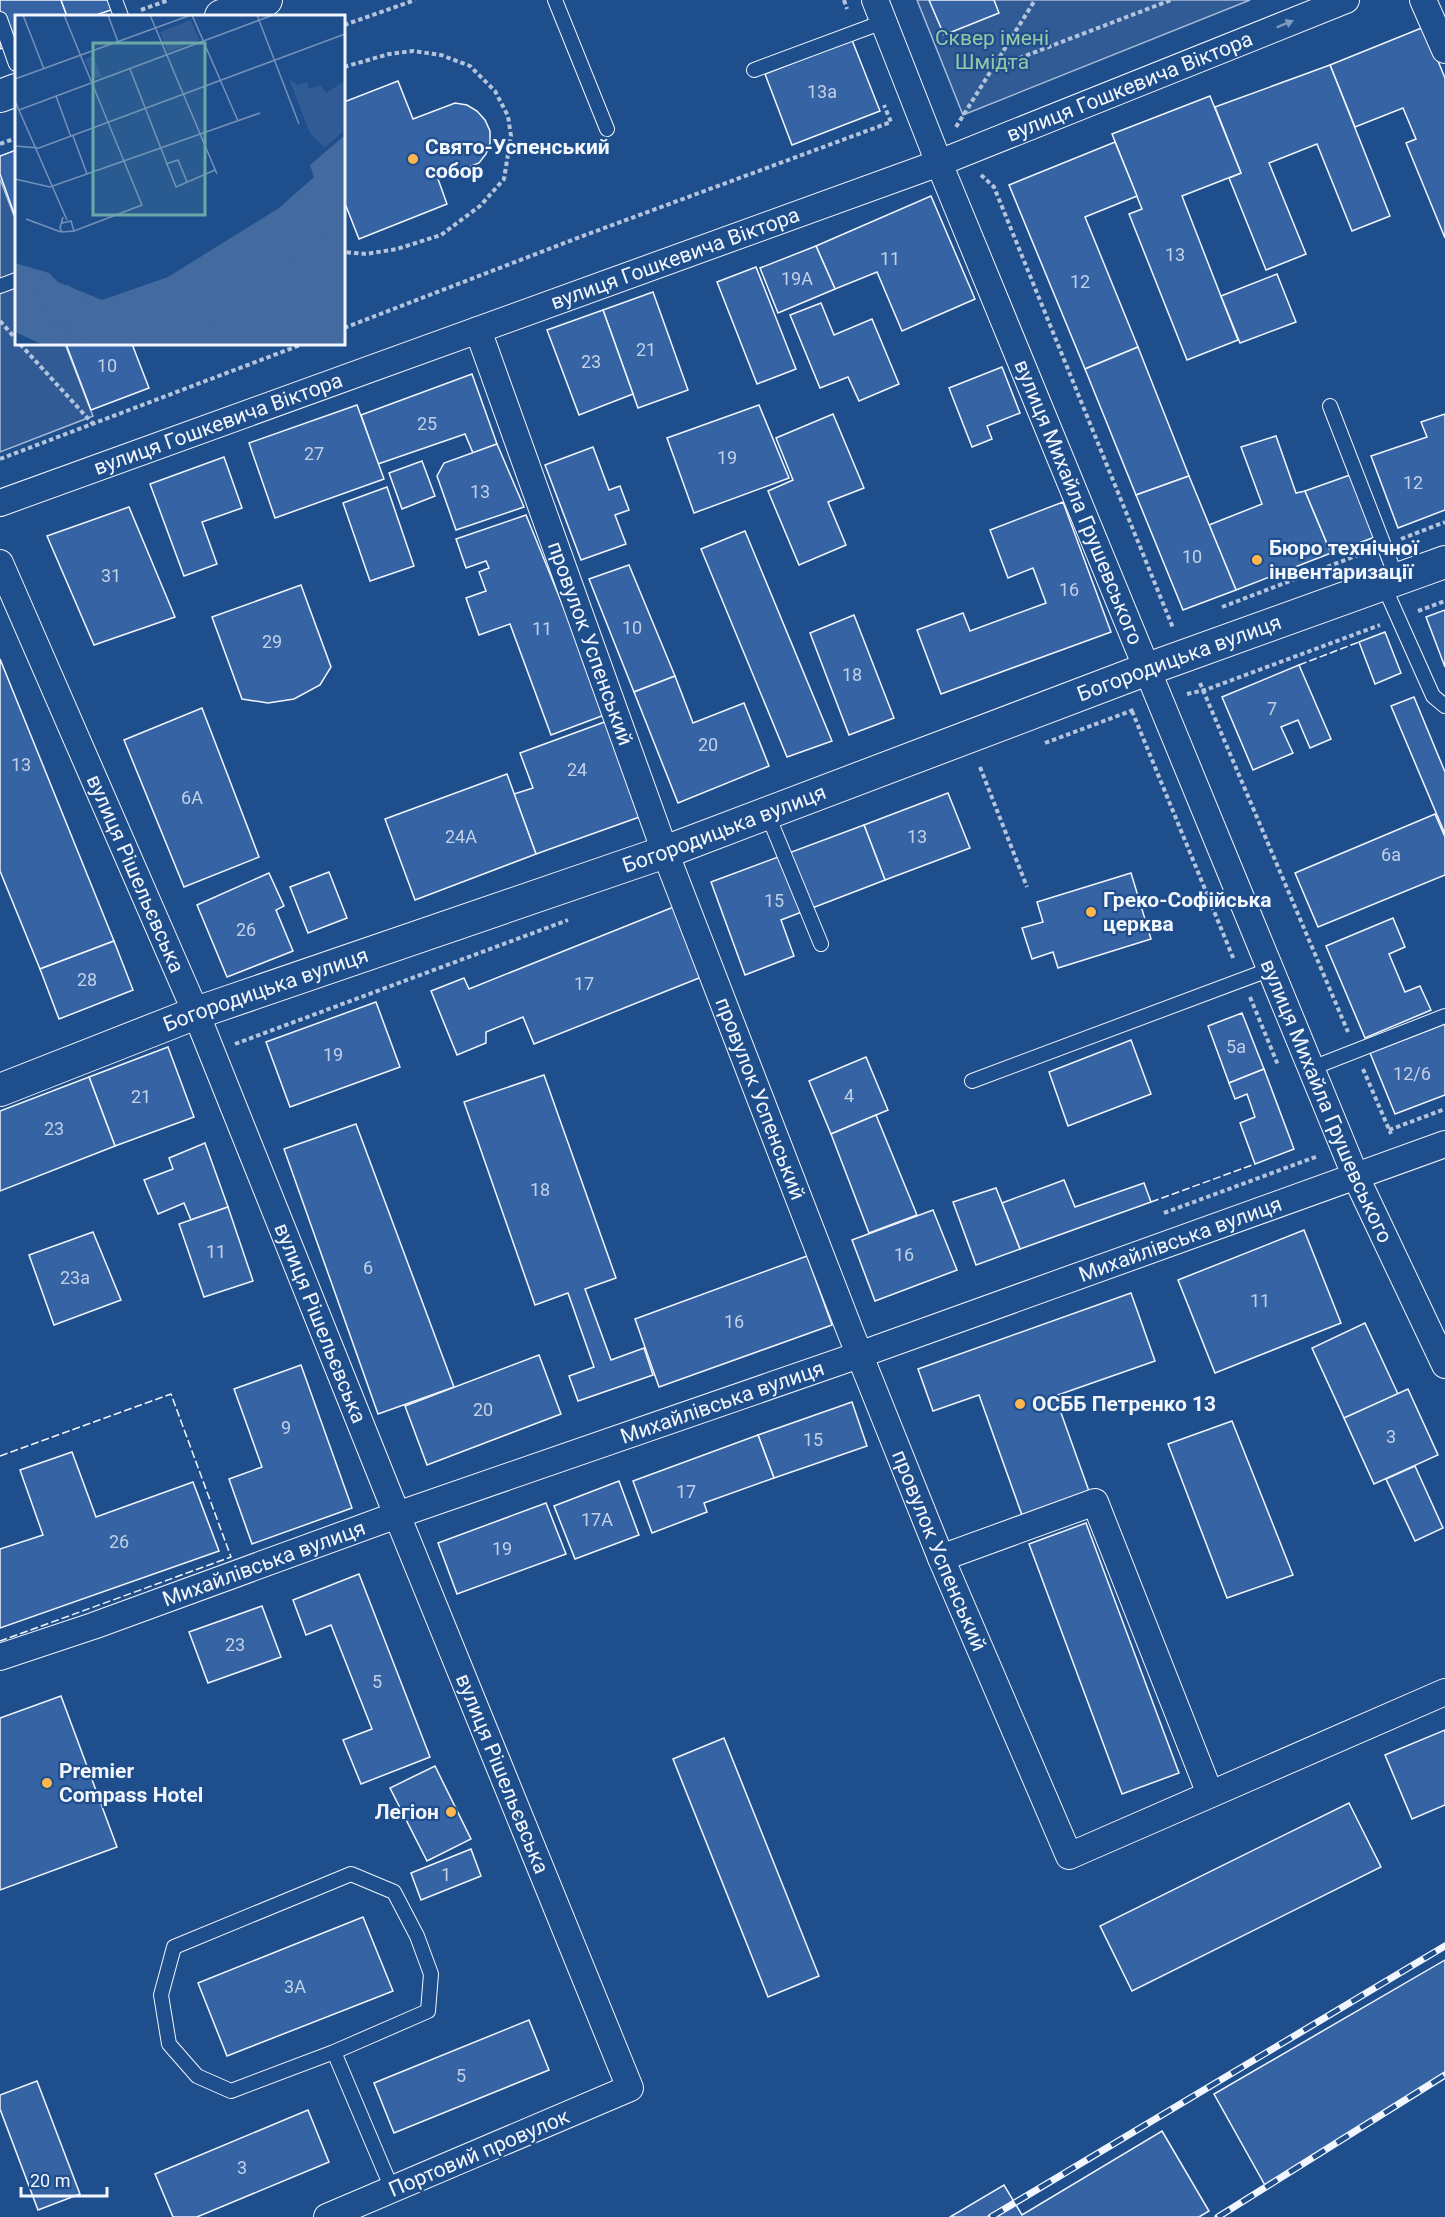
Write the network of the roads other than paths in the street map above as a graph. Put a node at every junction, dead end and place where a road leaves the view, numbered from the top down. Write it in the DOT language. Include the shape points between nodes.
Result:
graph roads {
  1 [pos="115,0"];
  2 [pos="266,0"];
  3 [pos="555,0"];
  4 [pos="1346,0"];
  5 [pos="1423,0"];
  6 [pos="879,11"];
  7 [pos="127,15"];
  8 [pos="224,15"];
  9 [pos="0,19"];
  10 [pos="1445,50"];
  11 [pos="15,61"];
  12 [pos="754,70"];
  13 [pos="15,90"];
  14 [pos="0,96"];
  15 [pos="607,129"];
  16 [pos="949,159"];
  17 [pos="15,280"];
  18 [pos="0,286"];
  19 [pos="478,330"];
  20 [pos="1330,406"];
  21 [pos="0,503"];
  22 [pos="1445,562"];
  23 [pos="0,563"];
  24 [pos="1390,581"];
  25 [pos="1147,670"];
  26 [pos="1445,706"];
  27 [pos="767,813"];
  28 [pos="665,852"];
  29 [pos="821,944"];
  30 [pos="1271,969"];
  31 [pos="196,1013"];
  32 [pos="1445,1016"];
  33 [pos="1312,1068"];
  34 [pos="972,1081"];
  35 [pos="0,1090"];
  36 [pos="1445,1144"];
  37 [pos="1355,1175"];
  38 [pos="859,1355"];
  39 [pos="1445,1365"];
  40 [pos="397,1515"];
  41 [pos="941,1558"];
  42 [pos="0,1658"];
  43 [pos="1445,1692"];
  44 [pos="1210,1794"];
  45 [pos="334,2052"];
  46 [pos="630,2088"];
  47 [pos="392,2189"];
  48 [pos="327,2217"];
  1 -- 7 [label="lane"];
  2 -- 8 [label="street"];
  3 -- 15 [label="lane"];
  16 -- 4 [label="street, вулиця Гошкевича Віктора, one-way"];
  5 -- 10 [label="street"];
  6 -- 12 [label="lane"];
  6 -- 16 [label="street, вулиця Михайла Грушевського"];
  9 -- 11 [label="lane"];
  13 -- 14 [label="street"];
  16 -- 19 [label="street, вулиця Гошкевича Віктора"];
  16 -- 25 [label="street, вулиця Михайла Грушевського"];
  17 -- 18 [label="lane"];
  19 -- 21 [label="street, вулиця Гошкевича Віктора"];
  19 -- 28 [label="street, провулок Успенський"];
  20 -- 24 [label="lane" via="1384,546"];
  22 -- 24 [label="street, Богородицька вулиця"];
  23 -- 31 [label="street, вулиця Рішельєвська"];
  24 -- 25 [label="street, Богородицька вулиця"];
  24 -- 26 [label="lane" via="1398,618 1433,696"];
  25 -- 27 [label="street, Богородицька вулиця"];
  25 -- 30 [label="street, вулиця Михайла Грушевського"];
  27 -- 28 [label="street, Богородицька вулиця"];
  27 -- 29 [label="lane"];
  28 -- 31 [label="street, Богородицька вулиця"];
  28 -- 38 [label="street, провулок Успенський"];
  30 -- 33 [label="street, вулиця Михайла Грушевського"];
  30 -- 34 [label="lane"];
  31 -- 35 [label="street, Богородицька вулиця"];
  31 -- 40 [label="street, вулиця Рішельєвська"];
  32 -- 33 [label="lane"];
  33 -- 37 [label="street, вулиця Михайла Грушевського"];
  36 -- 37 [label="street, Михайлівська вулиця"];
  37 -- 38 [label="street, Михайлівська вулиця"];
  37 -- 39 [label="street, вулиця Михайла Грушевського"];
  38 -- 40 [label="street, Михайлівська вулиця"];
  38 -- 41 [label="street, провулок Успенський"];
  40 -- 42 [label="street, Михайлівська вулиця"];
  40 -- 46 [label="street, вулиця Рішельєвська"];
  41 -- 44 [label="street" via="1095,1502"];
  41 -- 44 [label="street, провулок Успенський" via="1070,1856"];
  43 -- 44 [label="street"];
  45 -- 45 [label="lane" via="428,2011 431,1974 394,1892 351,1874 174,1947 161,1995 169,2044 197,2076 231,2091"];
  45 -- 47 [label="lane"];
  46 -- 47 [label="street, Портовий провулок"];
  47 -- 48 [label="street, Портовий провулок"];
}
